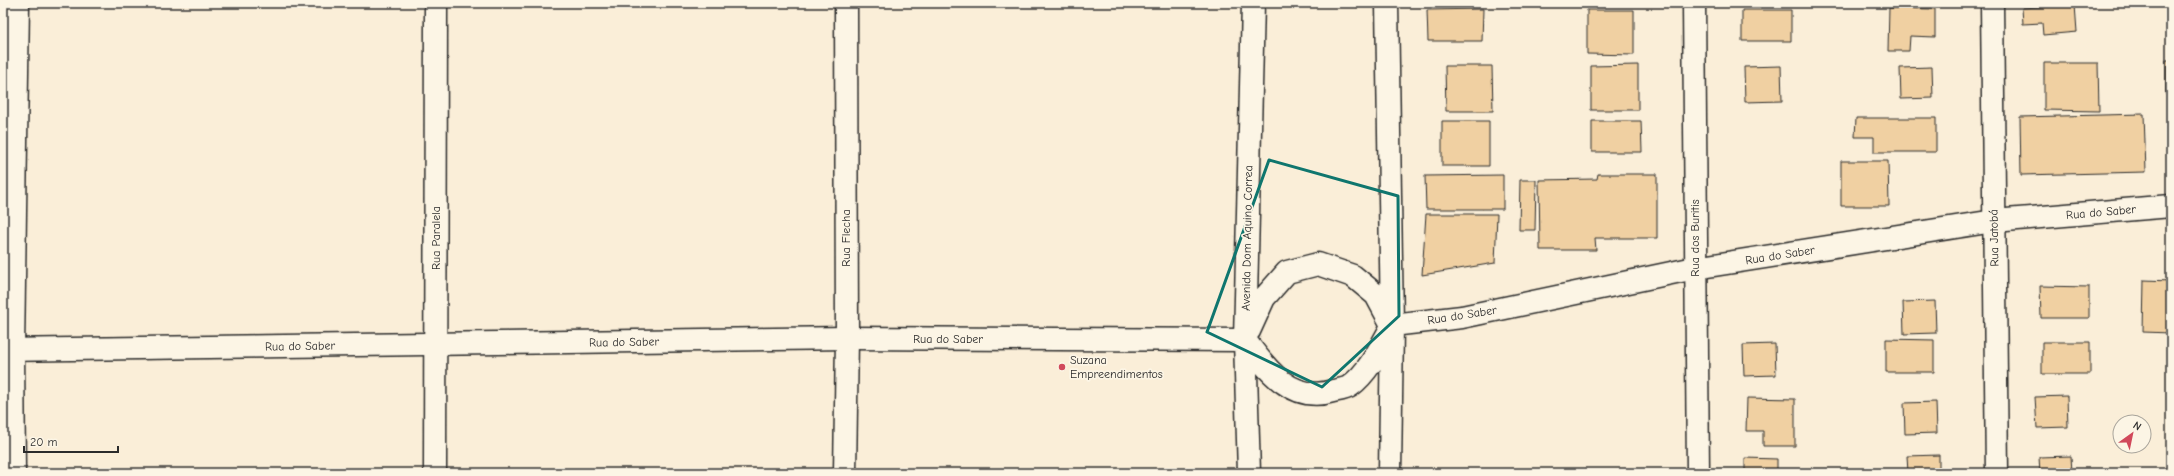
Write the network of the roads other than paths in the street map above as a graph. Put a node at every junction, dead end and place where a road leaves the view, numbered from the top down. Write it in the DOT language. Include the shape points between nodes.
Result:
graph roads {
  1 [pos="18,3"];
  2 [pos="436,3"];
  3 [pos="846,3"];
  4 [pos="1253,3"];
  5 [pos="1387,3"];
  6 [pos="1694,3"];
  7 [pos="1992,3"];
  8 [pos="2171,206"];
  9 [pos="1994,220"];
  10 [pos="1696,268"];
  11 [pos="1392,325"];
  12 [pos="847,338"];
  13 [pos="1245,340"];
  14 [pos="436,344"];
  15 [pos="8,350"];
  16 [pos="14,473"];
  17 [pos="435,473"];
  18 [pos="845,473"];
  19 [pos="1249,473"];
  20 [pos="1390,473"];
  21 [pos="1698,473"];
  22 [pos="1997,473"];
  1 -- 15 [label="street"];
  2 -- 14 [label="street, Rua Paralela"];
  3 -- 12 [label="street, Rua Flecha"];
  4 -- 13 [label="street, Avenida Dom Aquino Correa"];
  5 -- 11 [label="street"];
  6 -- 10 [label="street, Rua dos Buritis"];
  7 -- 9 [label="street, Rua Jatobá"];
  8 -- 9 [label="street, Rua do Saber"];
  9 -- 10 [label="street, Rua do Saber"];
  9 -- 22 [label="street, Rua Jatobá"];
  10 -- 11 [label="street, Rua do Saber" via="1462,317"];
  10 -- 21 [label="street, Rua dos Buritis"];
  11 -- 13 [label="street" via="1372,362 1350,386 1321,395 1296,391 1268,371"];
  11 -- 13 [label="street" via="1376,295 1353,276 1318,264 1287,272 1264,298"];
  11 -- 20 [label="street"];
  12 -- 13 [label="street, Rua do Saber"];
  12 -- 14 [label="street, Rua do Saber"];
  12 -- 18 [label="street, Rua Flecha"];
  13 -- 19 [label="street, Avenida Dom Aquino Correa"];
  14 -- 15 [label="street, Rua do Saber"];
  14 -- 17 [label="street, Rua Paralela"];
  15 -- 16 [label="street"];
}
